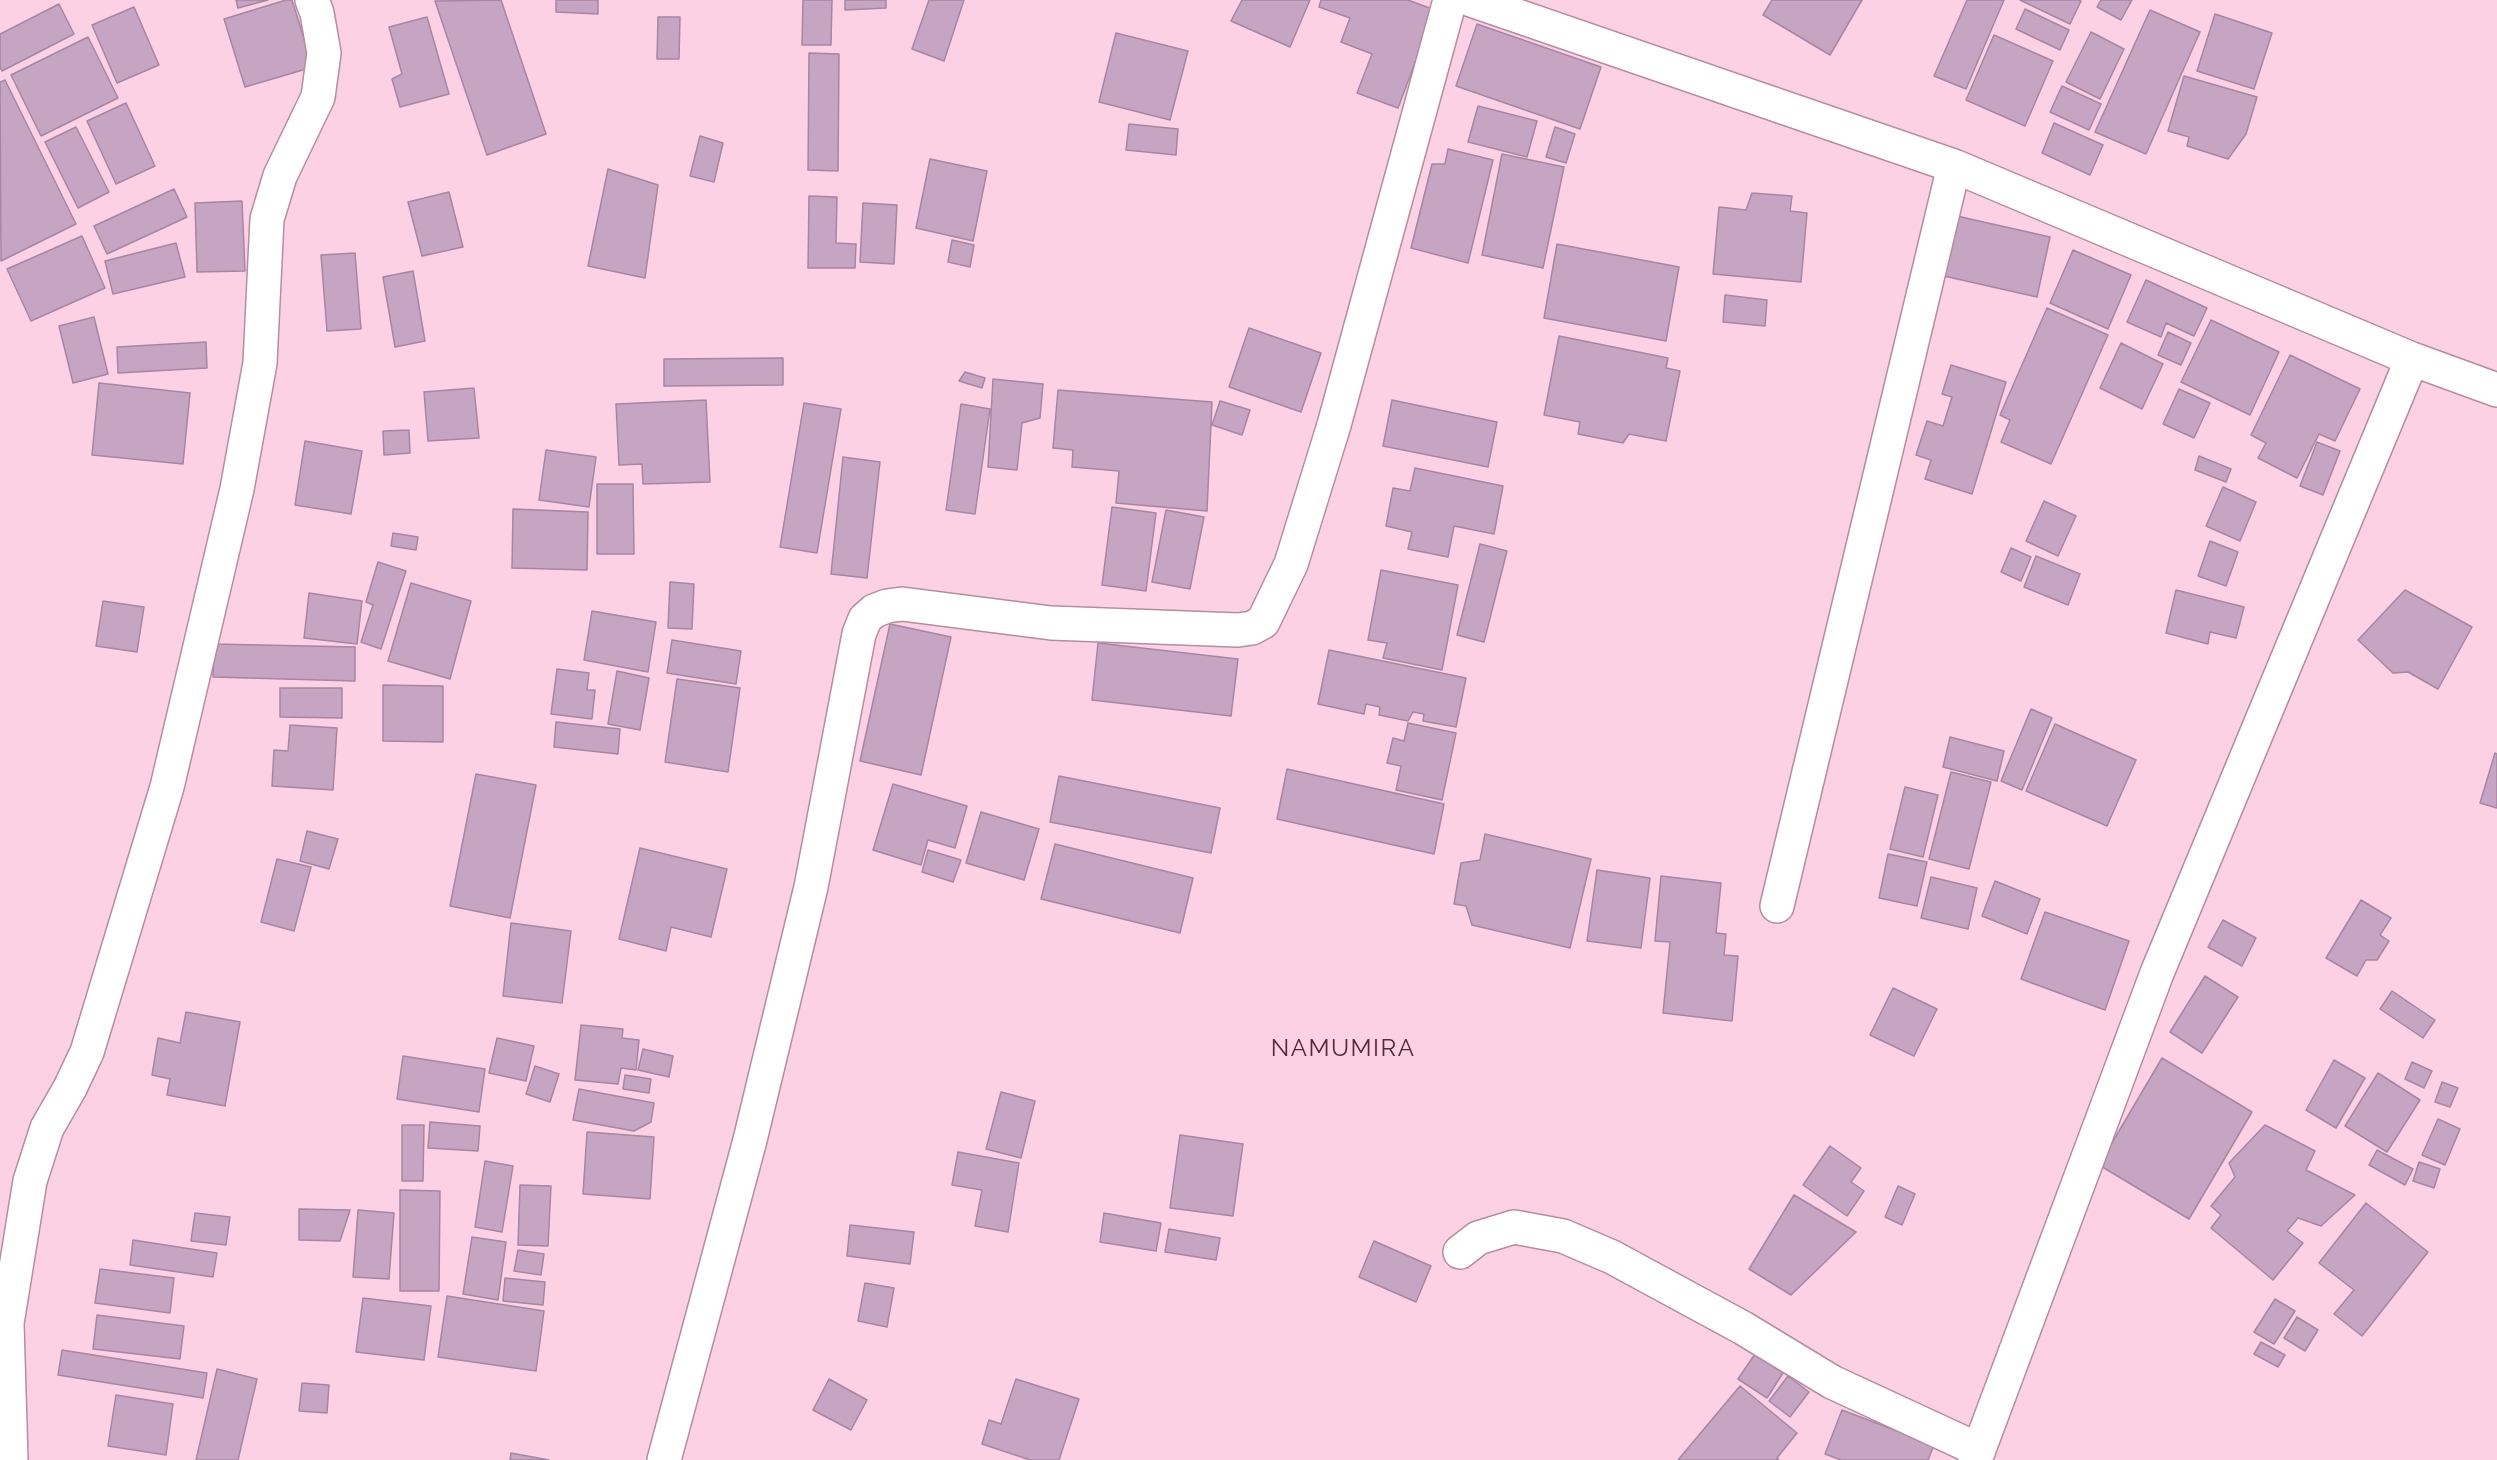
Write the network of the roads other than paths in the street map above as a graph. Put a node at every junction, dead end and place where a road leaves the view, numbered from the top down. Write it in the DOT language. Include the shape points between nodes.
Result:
graph roads {
  1 [pos="312,0"];
  2 [pos="1450,0"];
  3 [pos="1471,0"];
  4 [pos="1954,166"];
  5 [pos="2412,359"];
  6 [pos="2497,390"];
  7 [pos="1777,906"];
  8 [pos="1460,1252"];
  9 [pos="1977,1455"];
  10 [pos="10,1460"];
  11 [pos="664,1460"];
  1 -- 10 [label="street" via="324,52 318,97 280,176 267,219 260,363 237,489 167,787 87,1052 47,1128 30,1181 7,1323"];
  2 -- 11 [label="street" via="1334,425 1291,564 1263,622 1238,630 1051,623 902,604 874,611 865,619 811,887 750,1140"];
  3 -- 4 [label="street"];
  4 -- 5 [label="street"];
  4 -- 7 [label="street"];
  5 -- 6 [label="street"];
  5 -- 9 [label="street" via="2157,974"];
  8 -- 9 [label="street" via="1478,1238 1514,1227 1563,1236 1612,1257 1833,1382"];
}
